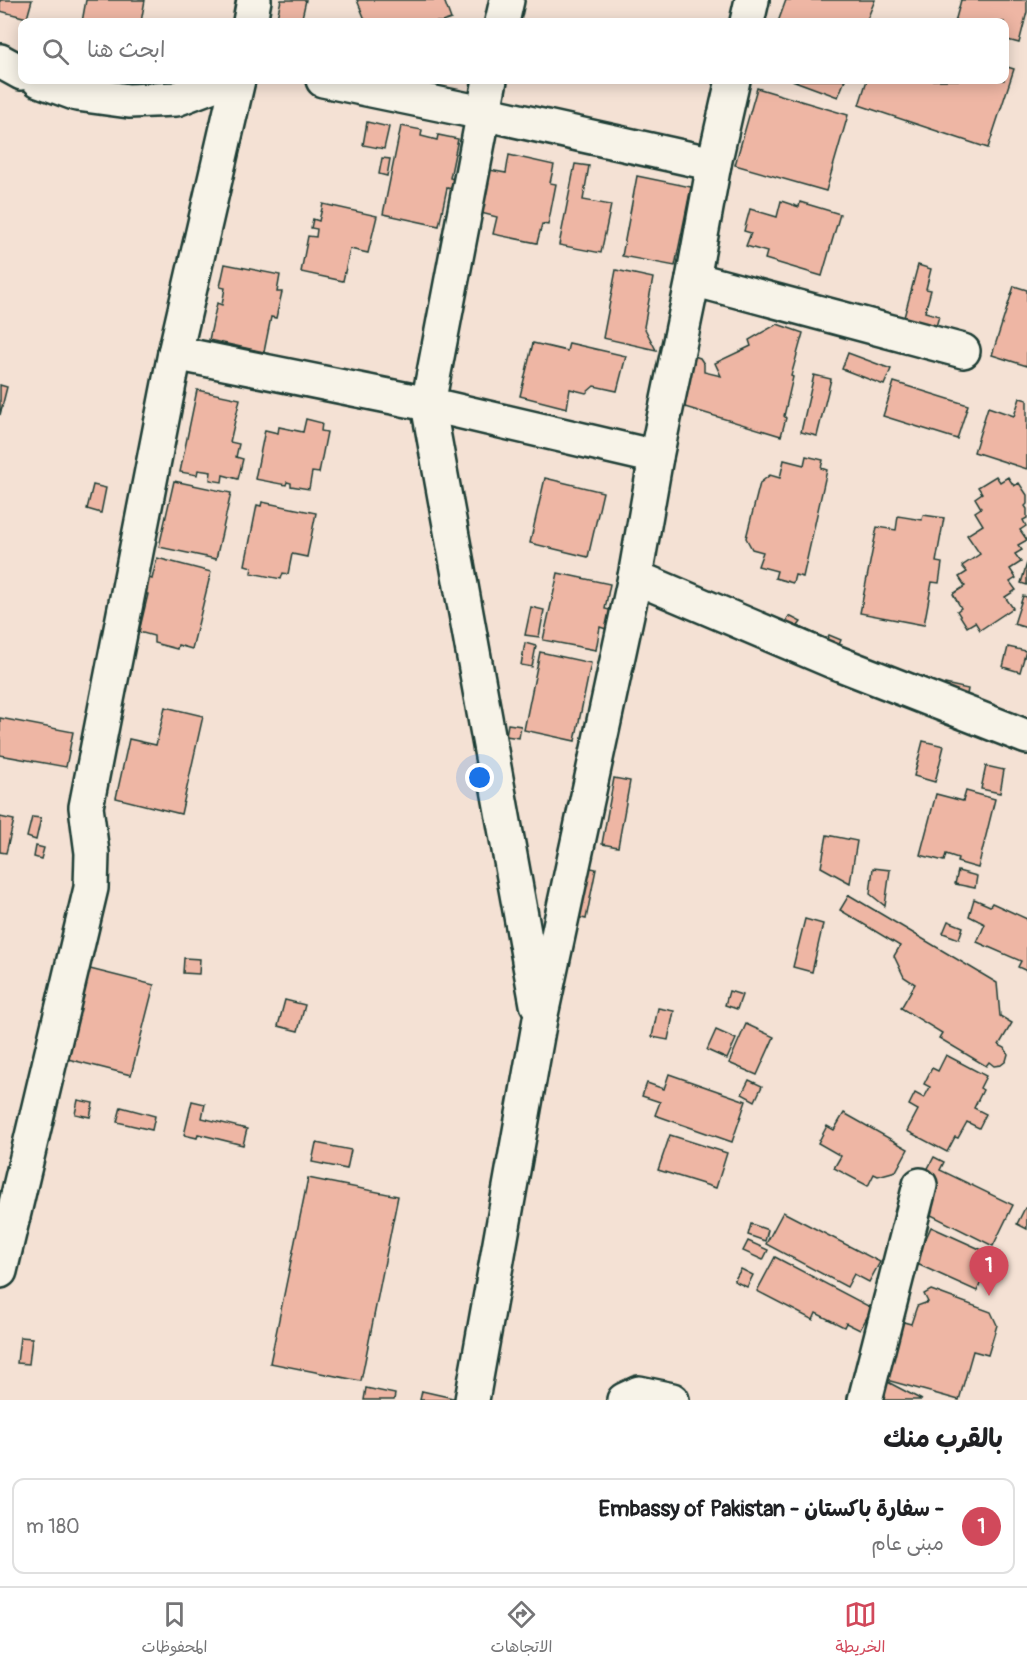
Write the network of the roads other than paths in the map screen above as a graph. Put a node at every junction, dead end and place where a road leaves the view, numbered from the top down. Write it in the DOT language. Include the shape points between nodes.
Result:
graph roads {
  1 [pos="254,0"];
  2 [pos="507,0"];
  3 [pos="752,0"];
  4 [pos="251,18"];
  5 [pos="503,18"];
  6 [pos="748,18"];
  7 [pos="0,61"];
  8 [pos="18,71"];
  9 [pos="50,84"];
  10 [pos="215,84"];
  11 [pos="237,84"];
  12 [pos="343,84"];
  13 [pos="489,84"];
  14 [pos="732,84"];
  15 [pos="483,112"];
  16 [pos="714,164"];
  17 [pos="693,279"];
  18 [pos="963,351"];
  19 [pos="175,353"];
  20 [pos="428,404"];
  21 [pos="656,457"];
  22 [pos="635,577"];
  23 [pos="1027,737"];
  24 [pos="540,1019"];
  25 [pos="920,1185"];
  26 [pos="0,1271"];
  27 [pos="472,1400"];
  28 [pos="624,1400"];
  29 [pos="672,1400"];
  30 [pos="865,1400"];
  1 -- 4 [label="street"];
  2 -- 5 [label="street"];
  3 -- 6 [label="street"];
  7 -- 8 [label="street"];
  9 -- 10 [label="street" via="77,94 129,101 176,99"];
  11 -- 19 [label="street"];
  12 -- 15 [label="street"];
  13 -- 15 [label="street"];
  14 -- 16 [label="street"];
  15 -- 16 [label="street"];
  15 -- 20 [label="street"];
  16 -- 17 [label="street"];
  17 -- 18 [label="street"];
  17 -- 21 [label="street"];
  19 -- 20 [label="street"];
  19 -- 26 [label="street" via="86,807 92,853 91,888"];
  20 -- 21 [label="street"];
  20 -- 24 [label="street"];
  21 -- 22 [label="street"];
  22 -- 23 [label="street" via="834,663"];
  22 -- 24 [label="street"];
  24 -- 27 [label="street"];
  25 -- 30 [label="street"];
  28 -- 29 [label="street" via="639,1393"];
}
